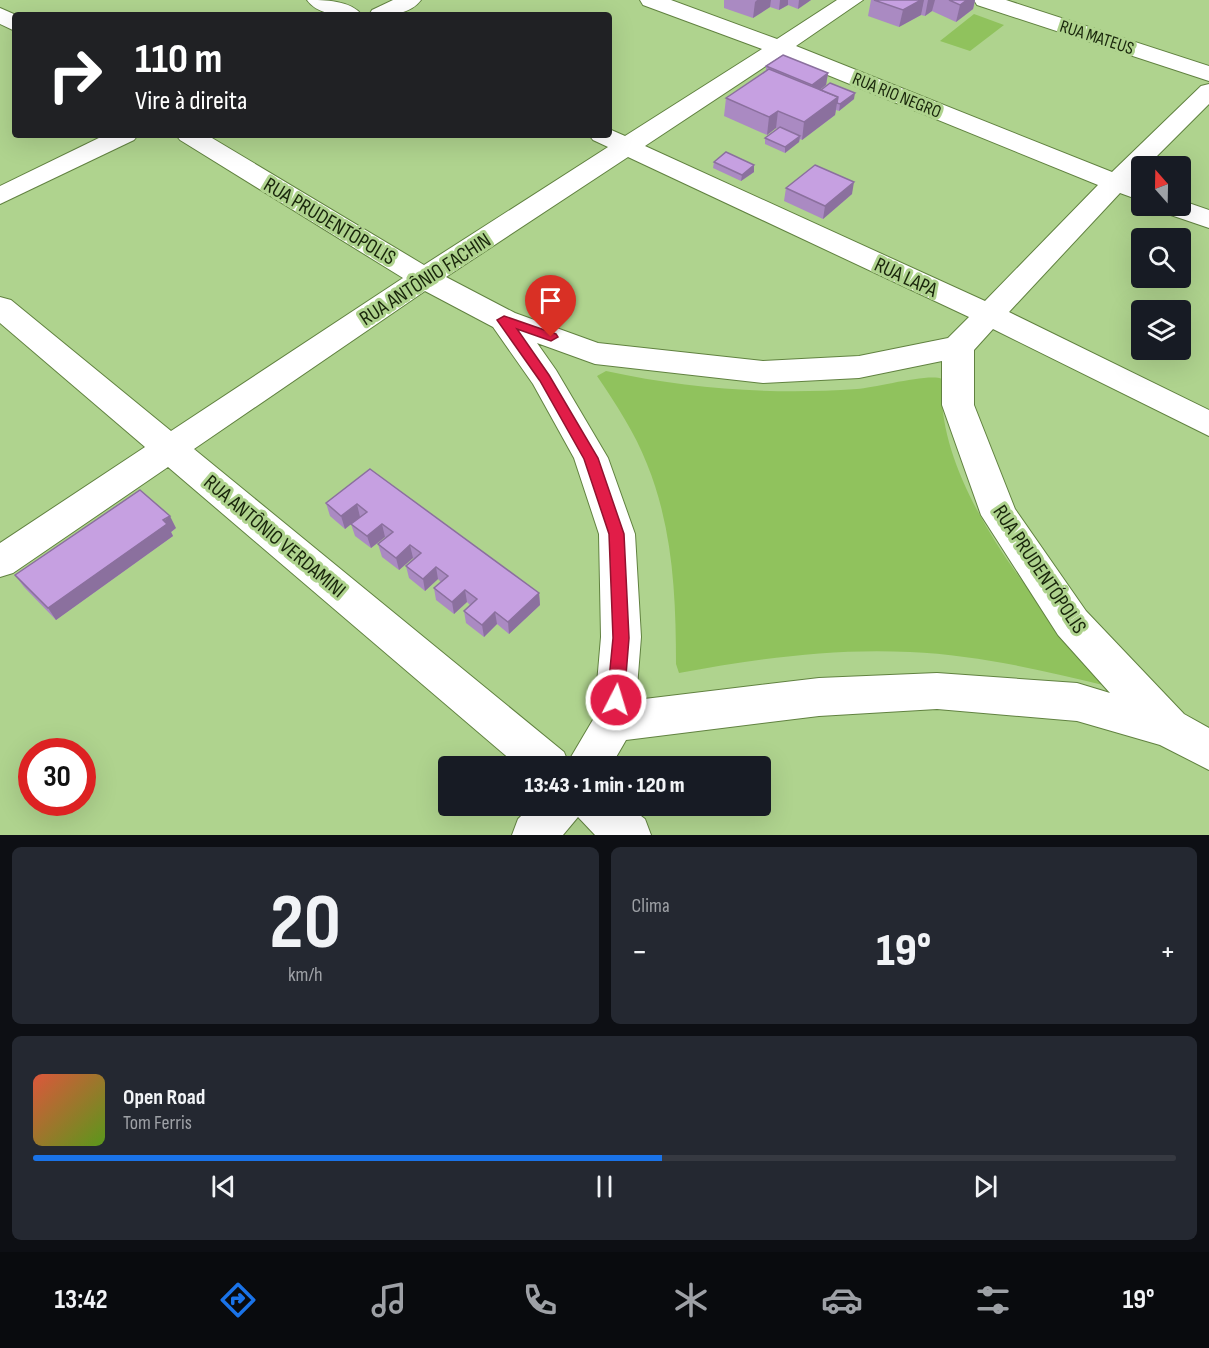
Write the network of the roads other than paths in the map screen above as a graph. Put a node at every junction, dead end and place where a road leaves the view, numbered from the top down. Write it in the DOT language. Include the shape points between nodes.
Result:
graph roads {
  1 [pos="318,0"];
  2 [pos="410,0"];
  3 [pos="651,0"];
  4 [pos="852,0"];
  5 [pos="985,0"];
  6 [pos="344,12"];
  7 [pos="386,12"];
  8 [pos="778,47"];
  9 [pos="1209,74"];
  10 [pos="1209,91"];
  11 [pos="119,138"];
  12 [pos="194,138"];
  13 [pos="614,141"];
  14 [pos="1115,183"];
  15 [pos="1131,190"];
  16 [pos="0,196"];
  17 [pos="1191,213"];
  18 [pos="1209,220"];
  19 [pos="424,279"];
  20 [pos="0,307"];
  21 [pos="989,315"];
  22 [pos="504,320"];
  23 [pos="958,347"];
  24 [pos="1209,424"];
  25 [pos="172,449"];
  26 [pos="0,562"];
  27 [pos="614,722"];
  28 [pos="1169,728"];
  29 [pos="1209,750"];
  30 [pos="537,756"];
  31 [pos="594,756"];
  32 [pos="551,816"];
  33 [pos="607,816"];
  34 [pos="534,835"];
  35 [pos="629,835"];
  1 -- 6 [label="street"];
  2 -- 7 [label="street"];
  3 -- 8 [label="street, RUA RIO NEGRO"];
  4 -- 8 [label="street, RUA ANTÔNIO FACHIN"];
  5 -- 9 [label="street, RUA MATEUS"];
  8 -- 13 [label="street, RUA ANTÔNIO FACHIN"];
  8 -- 14 [label="street, RUA RIO NEGRO"];
  10 -- 14 [label="street"];
  11 -- 16 [label="street"];
  12 -- 19 [label="street, RUA PRUDENTÓPOLIS"];
  13 -- 19 [label="street, RUA ANTÔNIO FACHIN"];
  13 -- 21 [label="street, RUA LAPA"];
  14 -- 15 [label="street, RUA RIO NEGRO"];
  14 -- 21 [label="street"];
  17 -- 18 [label="street"];
  19 -- 22 [label="street, RUA PRUDENTÓPOLIS"];
  19 -- 25 [label="street, RUA ANTÔNIO FACHIN"];
  20 -- 25 [label="street, RUA ANTÔNIO VERDAMINI"];
  21 -- 23 [label="street"];
  21 -- 24 [label="street, RUA LAPA"];
  22 -- 23 [label="street, RUA PRUDENTÓPOLIS" via="595,353 763,372 859,367"];
  22 -- 27 [label="street" via="545,378 591,458 617,534 621,638"];
  23 -- 28 [label="street, RUA PRUDENTÓPOLIS" via="958,405 999,515 1072,623"];
  25 -- 26 [label="street, RUA ANTÔNIO FACHIN"];
  25 -- 30 [label="street, RUA ANTÔNIO VERDAMINI"];
  27 -- 28 [label="street" via="819,697 937,691 1077,702"];
  27 -- 31 [label="street"];
  28 -- 29 [label="street, RUA PRUDENTÓPOLIS"];
  32 -- 34 [label="street"];
  33 -- 35 [label="street"];
}
